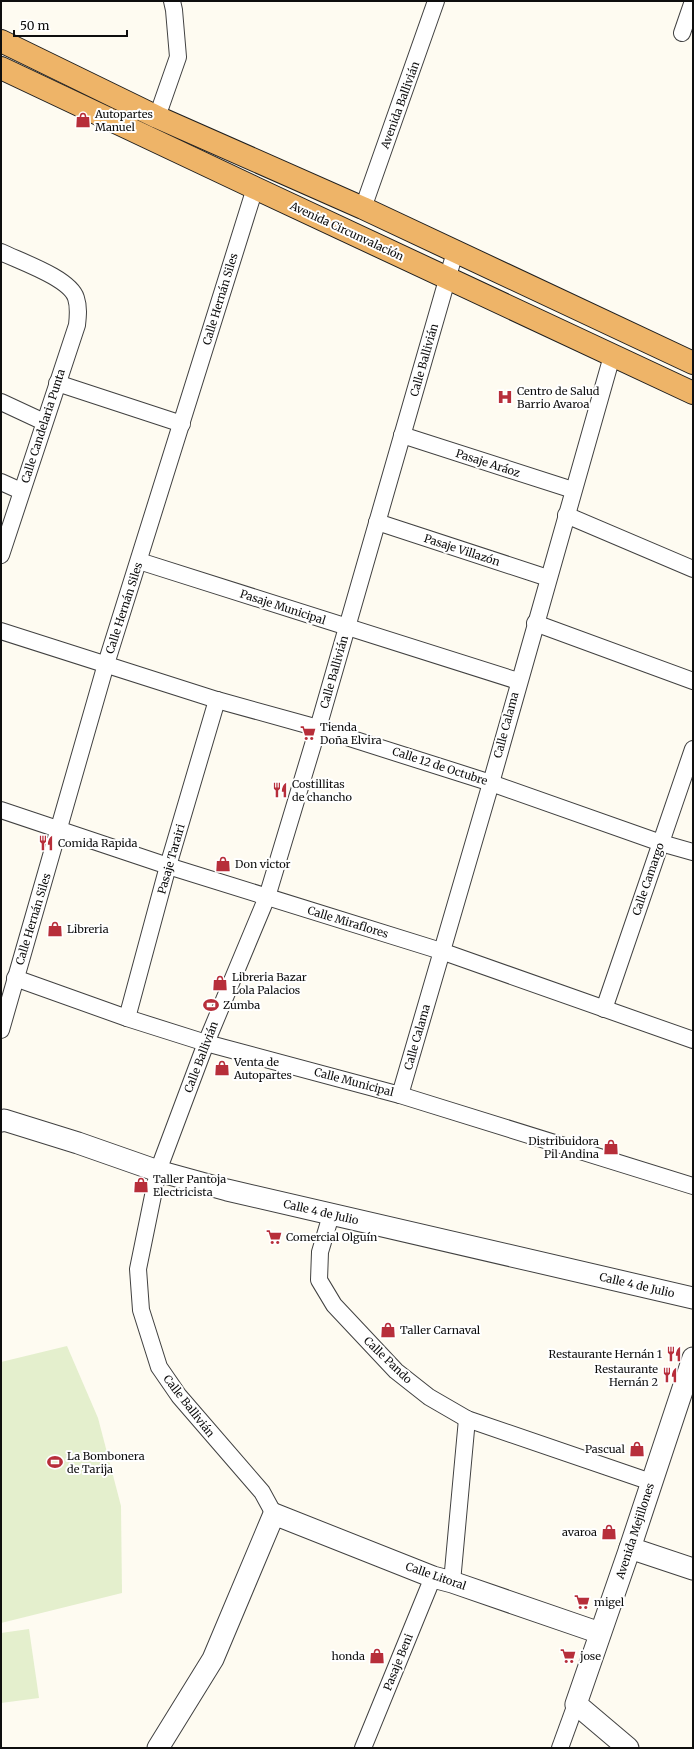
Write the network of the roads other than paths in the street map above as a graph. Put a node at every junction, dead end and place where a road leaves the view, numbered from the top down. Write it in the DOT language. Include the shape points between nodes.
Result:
graph roads {
  1 [pos="172,1"];
  2 [pos="436,1"];
  3 [pos="693,1"];
  4 [pos="682,33"];
  5 [pos="1,41"];
  6 [pos="1,68"];
  7 [pos="157,117"];
  8 [pos="255,188"];
  9 [pos="363,208"];
  10 [pos="1,252"];
  11 [pos="454,252"];
  12 [pos="447,277"];
  13 [pos="612,356"];
  14 [pos="693,363"];
  15 [pos="57,383"];
  16 [pos="693,393"];
  17 [pos="1,402"];
  18 [pos="44,422"];
  19 [pos="182,424"];
  20 [pos="402,435"];
  21 [pos="1,482"];
  22 [pos="573,490"];
  23 [pos="21,491"];
  24 [pos="566,515"];
  25 [pos="377,522"];
  26 [pos="1,555"];
  27 [pos="139,561"];
  28 [pos="693,569"];
  29 [pos="548,578"];
  30 [pos="535,623"];
  31 [pos="347,628"];
  32 [pos="1,631"];
  33 [pos="106,664"];
  34 [pos="518,681"];
  35 [pos="693,681"];
  36 [pos="217,700"];
  37 [pos="318,728"];
  38 [pos="693,749"];
  39 [pos="491,783"];
  40 [pos="1,810"];
  41 [pos="60,830"];
  42 [pos="661,843"];
  43 [pos="693,852"];
  44 [pos="168,866"];
  45 [pos="267,897"];
  46 [pos="441,951"];
  47 [pos="15,978"];
  48 [pos="604,1009"];
  49 [pos="127,1018"];
  50 [pos="1,1030"];
  51 [pos="693,1040"];
  52 [pos="206,1043"];
  53 [pos="400,1095"];
  54 [pos="1,1121"];
  55 [pos="158,1171"];
  56 [pos="693,1186"];
  57 [pos="331,1215"];
  58 [pos="693,1298"];
  59 [pos="693,1358"];
  60 [pos="467,1419"];
  61 [pos="651,1482"];
  62 [pos="274,1514"];
  63 [pos="630,1548"];
  64 [pos="693,1569"];
  65 [pos="443,1579"];
  66 [pos="600,1633"];
  67 [pos="576,1704"];
  68 [pos="158,1748"];
  69 [pos="363,1748"];
  70 [pos="560,1748"];
  71 [pos="628,1748"];
  1 -- 7 [label="street" via="178,57"];
  2 -- 9 [label="street, Avenida Ballivián"];
  3 -- 4 [label="street"];
  5 -- 7 [label="highway"];
  6 -- 8 [label="highway, Avenida Circunvalación"];
  7 -- 9 [label="highway"];
  8 -- 12 [label="highway, Avenida Circunvalación"];
  8 -- 19 [label="street, Calle Hernán Siles"];
  9 -- 11 [label="highway"];
  10 -- 15 [label="street, Calle Candelaria Punta" via="54,277 67,285 76,296 77,325"];
  11 -- 12 [label="street, Calle Ballivián"];
  11 -- 14 [label="highway"];
  12 -- 13 [label="highway, Avenida Circunvalación"];
  12 -- 20 [label="street, Calle Ballivián"];
  13 -- 16 [label="highway, Avenida Circunvalación"];
  13 -- 22 [label="street, Calle Calama"];
  15 -- 18 [label="street, Calle Candelaria Punta"];
  15 -- 19 [label="street"];
  17 -- 18 [label="street"];
  18 -- 23 [label="street, Calle Candelaria Punta"];
  19 -- 27 [label="street, Calle Hernán Siles"];
  20 -- 22 [label="street, Pasaje Aráoz"];
  20 -- 25 [label="street, Calle Ballivián"];
  21 -- 23 [label="street"];
  22 -- 24 [label="street, Calle Calama"];
  23 -- 26 [label="street, Calle Candelaria Punta"];
  24 -- 28 [label="street"];
  24 -- 29 [label="street, Calle Calama"];
  25 -- 29 [label="street, Pasaje Villazón"];
  25 -- 31 [label="street, Calle Ballivián"];
  27 -- 31 [label="street, Pasaje Municipal"];
  27 -- 33 [label="street, Calle Hernán Siles"];
  29 -- 30 [label="street, Calle Calama"];
  30 -- 34 [label="street, Calle Calama"];
  30 -- 35 [label="street"];
  31 -- 34 [label="street, Pasaje Municipal"];
  31 -- 37 [label="street, Calle Ballivián"];
  32 -- 33 [label="street, Calle 12 de Octubre"];
  33 -- 36 [label="street, Calle 12 de Octubre"];
  33 -- 41 [label="street, Calle Hernán Siles"];
  34 -- 39 [label="street, Calle Calama"];
  36 -- 37 [label="street, Calle 12 de Octubre"];
  36 -- 44 [label="street, Pasaje Tarairi"];
  37 -- 39 [label="street, Calle 12 de Octubre"];
  37 -- 45 [label="street, Calle Ballivián"];
  38 -- 42 [label="street, Calle Camargo"];
  39 -- 42 [label="street, Calle 12 de Octubre"];
  39 -- 46 [label="street, Calle Calama"];
  40 -- 41 [label="street, Calle Miraflores"];
  41 -- 44 [label="street, Calle Miraflores"];
  41 -- 47 [label="street, Calle Hernán Siles"];
  42 -- 43 [label="street, Calle 12 de Octubre"];
  42 -- 48 [label="street, Calle Camargo"];
  44 -- 45 [label="street, Calle Miraflores"];
  44 -- 49 [label="street, Pasaje Tarairi"];
  45 -- 46 [label="street, Calle Miraflores"];
  45 -- 52 [label="street, Calle Ballivián"];
  46 -- 48 [label="street, Calle Miraflores"];
  46 -- 53 [label="street, Calle Calama"];
  47 -- 49 [label="street, Calle Municipal"];
  47 -- 50 [label="street, Calle Hernán Siles"];
  48 -- 51 [label="street, Calle Miraflores"];
  49 -- 52 [label="street, Calle Municipal"];
  52 -- 53 [label="street, Calle Municipal"];
  52 -- 55 [label="street, Calle Ballivián"];
  53 -- 56 [label="street, Calle Municipal"];
  54 -- 55 [label="street, Calle 4 de Julio" via="78,1143"];
  55 -- 57 [label="street, Calle 4 de Julio"];
  55 -- 62 [label="street, Calle Ballivián" via="138,1268 142,1310 159,1367 179,1396 262,1492"];
  57 -- 58 [label="street, Calle 4 de Julio"];
  57 -- 60 [label="street, Calle Pando" via="320,1252 318,1280 334,1305 396,1371 429,1397"];
  59 -- 61 [label="street, Avenida Mejillones"];
  60 -- 61 [label="street, Calle Pando"];
  60 -- 65 [label="street, Pasaje Beni"];
  61 -- 63 [label="street, Avenida Mejillones"];
  62 -- 65 [label="street, Calle Litoral"];
  62 -- 68 [label="street" via="213,1659"];
  63 -- 64 [label="street"];
  63 -- 66 [label="street, Avenida Mejillones"];
  65 -- 66 [label="street, Calle Litoral"];
  65 -- 69 [label="street, Pasaje Beni"];
  66 -- 67 [label="street, Avenida Mejillones"];
  67 -- 70 [label="street, Avenida Mejillones"];
  67 -- 71 [label="street"];
}
